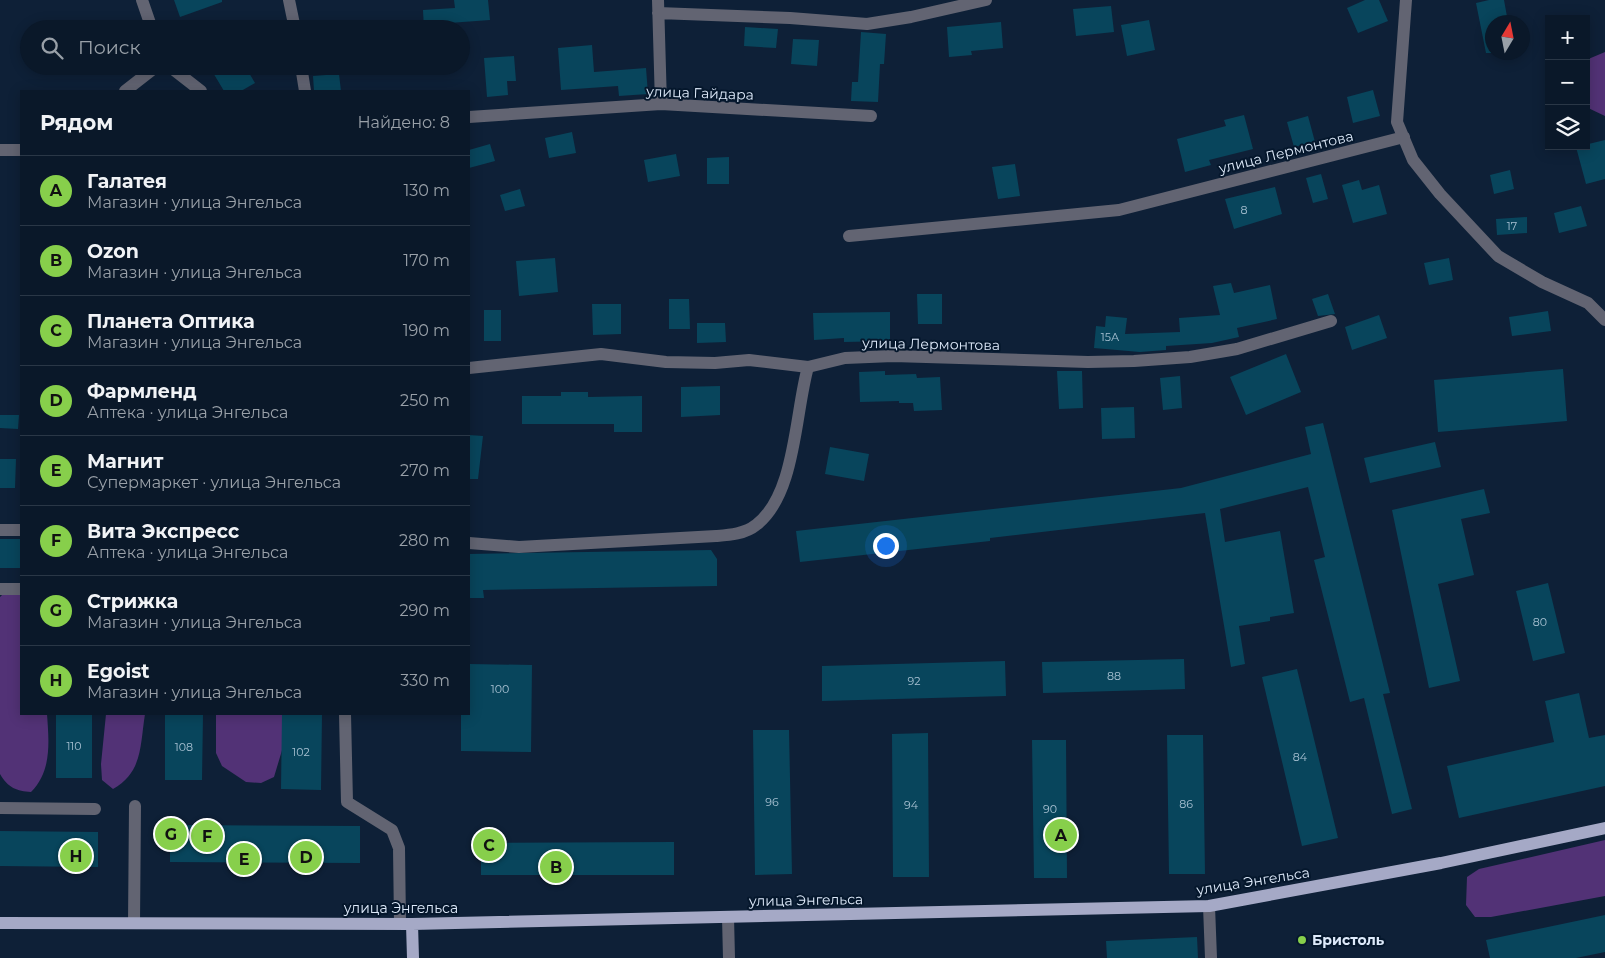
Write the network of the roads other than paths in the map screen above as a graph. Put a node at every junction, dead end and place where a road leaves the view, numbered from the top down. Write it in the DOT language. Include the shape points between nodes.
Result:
graph roads {
  1 [pos="142,0"];
  2 [pos="289,0"];
  3 [pos="658,0"];
  4 [pos="986,0"];
  5 [pos="1406,0"];
  6 [pos="658,13"];
  7 [pos="149,20"];
  8 [pos="293,20"];
  9 [pos="145,75"];
  10 [pos="181,75"];
  11 [pos="302,75"];
  12 [pos="126,90"];
  13 [pos="200,90"];
  14 [pos="305,90"];
  15 [pos="661,104"];
  16 [pos="871,116"];
  17 [pos="470,117"];
  18 [pos="1404,137"];
  19 [pos="0,150"];
  20 [pos="20,150"];
  21 [pos="849,236"];
  22 [pos="1605,320"];
  23 [pos="1332,321"];
  24 [pos="808,367"];
  25 [pos="470,368"];
  26 [pos="0,530"];
  27 [pos="20,530"];
  28 [pos="470,543"];
  29 [pos="20,588"];
  30 [pos="0,589"];
  31 [pos="345,715"];
  32 [pos="135,806"];
  33 [pos="0,808"];
  34 [pos="95,808"];
  35 [pos="1605,828"];
  36 [pos="1209,906"];
  37 [pos="728,917"];
  38 [pos="0,923"];
  39 [pos="134,923"];
  40 [pos="406,923"];
  41 [pos="413,958"];
  42 [pos="728,958"];
  43 [pos="1211,958"];
  1 -- 7 [label="street"];
  2 -- 8 [label="street"];
  3 -- 6 [label="street"];
  4 -- 6 [label="street" via="867,24"];
  5 -- 18 [label="street" via="1398,122"];
  6 -- 15 [label="street"];
  9 -- 12 [label="street"];
  10 -- 13 [label="street"];
  11 -- 14 [label="street"];
  15 -- 16 [label="street, улица Гайдара"];
  15 -- 17 [label="street, улица Гайдара"];
  18 -- 21 [label="street, улица Лермонтова" via="1119,210"];
  18 -- 22 [label="street" via="1413,160 1498,256 1542,282 1588,303"];
  19 -- 20 [label="street"];
  23 -- 24 [label="street, улица Лермонтова" via="1237,349 1190,357 1088,362 893,356 845,358"];
  24 -- 25 [label="street, улица Лермонтова" via="749,360 666,362 601,354"];
  24 -- 28 [label="street" via="789,465 770,510 756,526 737,534 716,536 519,547"];
  26 -- 27 [label="street"];
  29 -- 30 [label="street"];
  31 -- 40 [label="street" via="347,802 392,830 399,848"];
  32 -- 39 [label="street"];
  33 -- 34 [label="street"];
  35 -- 36 [label="main road, улица Энгельса"];
  36 -- 37 [label="main road, улица Энгельса"];
  36 -- 43 [label="street"];
  37 -- 40 [label="main road, улица Энгельса"];
  37 -- 42 [label="street"];
  38 -- 39 [label="main road, улица Энгельса"];
  39 -- 40 [label="main road, улица Энгельса"];
  40 -- 41 [label="main road"];
}
